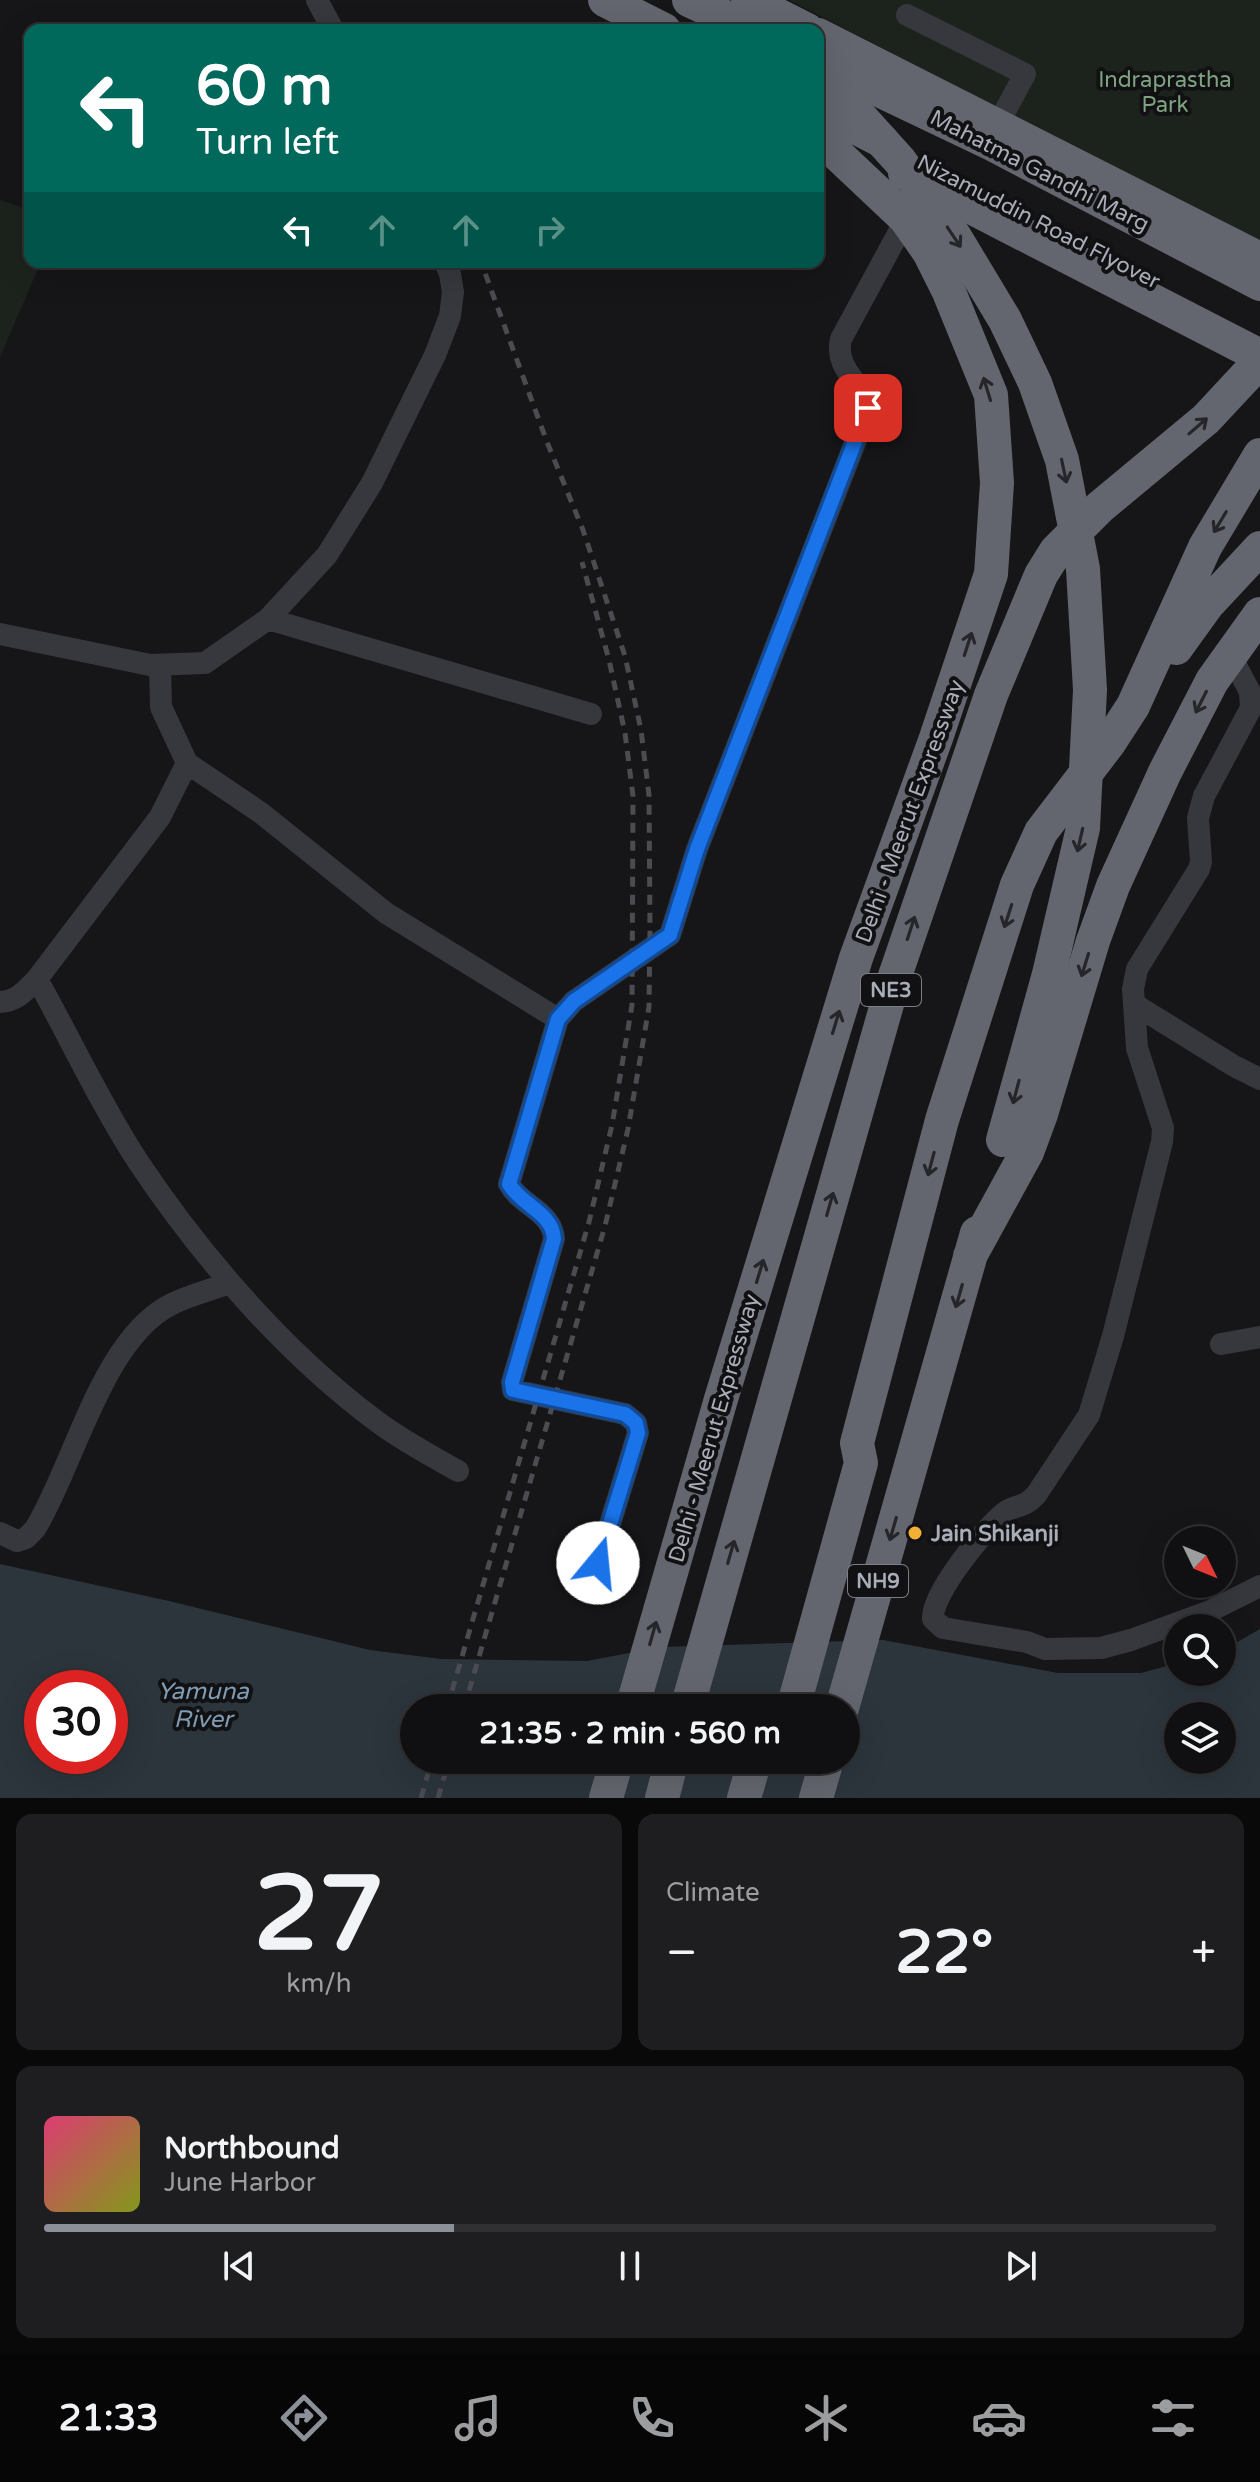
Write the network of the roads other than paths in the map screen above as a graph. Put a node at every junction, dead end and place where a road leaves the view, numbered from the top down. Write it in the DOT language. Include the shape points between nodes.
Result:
graph roads {
  1 [pos="317,0"];
  2 [pos="577,0"];
  3 [pos="605,0"];
  4 [pos="689,0"];
  5 [pos="727,0"];
  6 [pos="748,0"];
  7 [pos="907,15"];
  8 [pos="330,24"];
  9 [pos="637,24"];
  10 [pos="639,24"];
  11 [pos="740,24"];
  12 [pos="761,24"];
  13 [pos="795,24"];
  14 [pos="824,38"];
  15 [pos="824,64"];
  16 [pos="824,79"];
  17 [pos="824,111"];
  18 [pos="824,132"];
  19 [pos="824,142"];
  20 [pos="989,142"];
  21 [pos="906,219"];
  22 [pos="1260,259"];
  23 [pos="448,268"];
  24 [pos="1260,284"];
  25 [pos="1260,334"];
  26 [pos="1253,366"];
  27 [pos="1260,455"];
  28 [pos="1260,548"];
  29 [pos="1260,614"];
  30 [pos="268,619"];
  31 [pos="0,634"];
  32 [pos="1230,654"];
  33 [pos="160,665"];
  34 [pos="1133,706"];
  35 [pos="591,714"];
  36 [pos="187,763"];
  37 [pos="37,979"];
  38 [pos="0,1002"];
  39 [pos="1134,1004"];
  40 [pos="558,1019"];
  41 [pos="1260,1079"];
  42 [pos="970,1256"];
  43 [pos="230,1283"];
  44 [pos="1260,1337"];
  45 [pos="1221,1344"];
  46 [pos="853,1454"];
  47 [pos="458,1471"];
  48 [pos="0,1533"];
  49 [pos="598,1563"];
  50 [pos="1260,1586"];
  51 [pos="636,1694"];
  52 [pos="691,1694"];
  53 [pos="775,1694"];
  54 [pos="796,1694"];
  55 [pos="846,1694"];
  56 [pos="613,1774"];
  57 [pos="668,1774"];
  58 [pos="751,1774"];
  59 [pos="775,1774"];
  60 [pos="823,1774"];
  61 [pos="606,1798"];
  62 [pos="662,1798"];
  63 [pos="744,1798"];
  64 [pos="768,1798"];
  65 [pos="816,1798"];
  1 -- 8 [label="street"];
  2 -- 9 [label="highway"];
  3 -- 10 [label="highway"];
  4 -- 11 [label="highway"];
  5 -- 12 [label="highway"];
  6 -- 13 [label="highway"];
  7 -- 20 [label="street" via="1025,74"];
  14 -- 22 [label="highway, bridge"];
  15 -- 20 [label="highway, Mahatma Gandhi Marg"];
  16 -- 42 [label="highway, one-way, bridge" via="900,161 955,237 1005,320 1035,383 1062,460 1083,569 1090,690 1083,828 1049,974"];
  17 -- 25 [label="highway, Nizamuddin Road Flyover, bridge"];
  18 -- 26 [label="highway"];
  19 -- 21 [label="highway, Delhi - Meerut Expressway"];
  20 -- 24 [label="highway, Mahatma Gandhi Marg"];
  21 -- 40 [label="street" via="841,339 840,361 867,403 867,412 697,849 670,935 574,1001"];
  51 -- 21 [label="highway, Delhi - Meerut Expressway, one-way" via="856,958 991,574 997,483 991,395 949,292"];
  23 -- 30 [label="street" via="453,292 450,316 372,483 327,555"];
  52 -- 26 [label="highway, Delhi - Meerut Expressway / NE3, one-way" via="895,976 991,695 1041,575 1056,551 1100,507 1206,419"];
  27 -- 34 [label="highway, one-way" via="1205,547"];
  28 -- 34 [label="highway" via="1207,605"];
  29 -- 32 [label="highway"];
  30 -- 33 [label="street" via="205,663"];
  30 -- 35 [label="street"];
  31 -- 33 [label="street"];
  32 -- 39 [label="street" via="1250,692 1251,708 1200,807 1199,869 1137,969"];
  32 -- 42 [label="highway, one-way" via="1165,772 1113,886 1027,1152"];
  33 -- 36 [label="street" via="161,707"];
  34 -- 46 [label="highway, one-way" via="1041,832 1017,885 942,1120"];
  36 -- 37 [label="street" via="160,817"];
  36 -- 40 [label="street" via="261,813 403,925"];
  37 -- 38 [label="street" via="21,996"];
  37 -- 43 [label="street" via="135,1157"];
  39 -- 41 [label="street"];
  39 -- 50 [label="street" via="1137,1048 1163,1128 1162,1142 1089,1415 1036,1495 1024,1506 1004,1512 948,1579 933,1619 943,1628 1045,1649 1101,1648 1210,1611"];
  40 -- 49 [label="street" via="509,1184 550,1222 554,1239 512,1387 515,1392 625,1414 636,1423 638,1433"];
  42 -- 55 [label="highway, NH9, one-way"];
  43 -- 47 [label="street" via="314,1369 374,1419"];
  43 -- 48 [label="street" via="172,1304 131,1339 105,1381 35,1529 17,1541"];
  44 -- 45 [label="street"];
  46 -- 53 [label="highway"];
  46 -- 54 [label="highway"];
  56 -- 61 [label="highway"];
  57 -- 62 [label="highway"];
  58 -- 63 [label="highway"];
  59 -- 64 [label="highway"];
  60 -- 65 [label="highway"];
}
